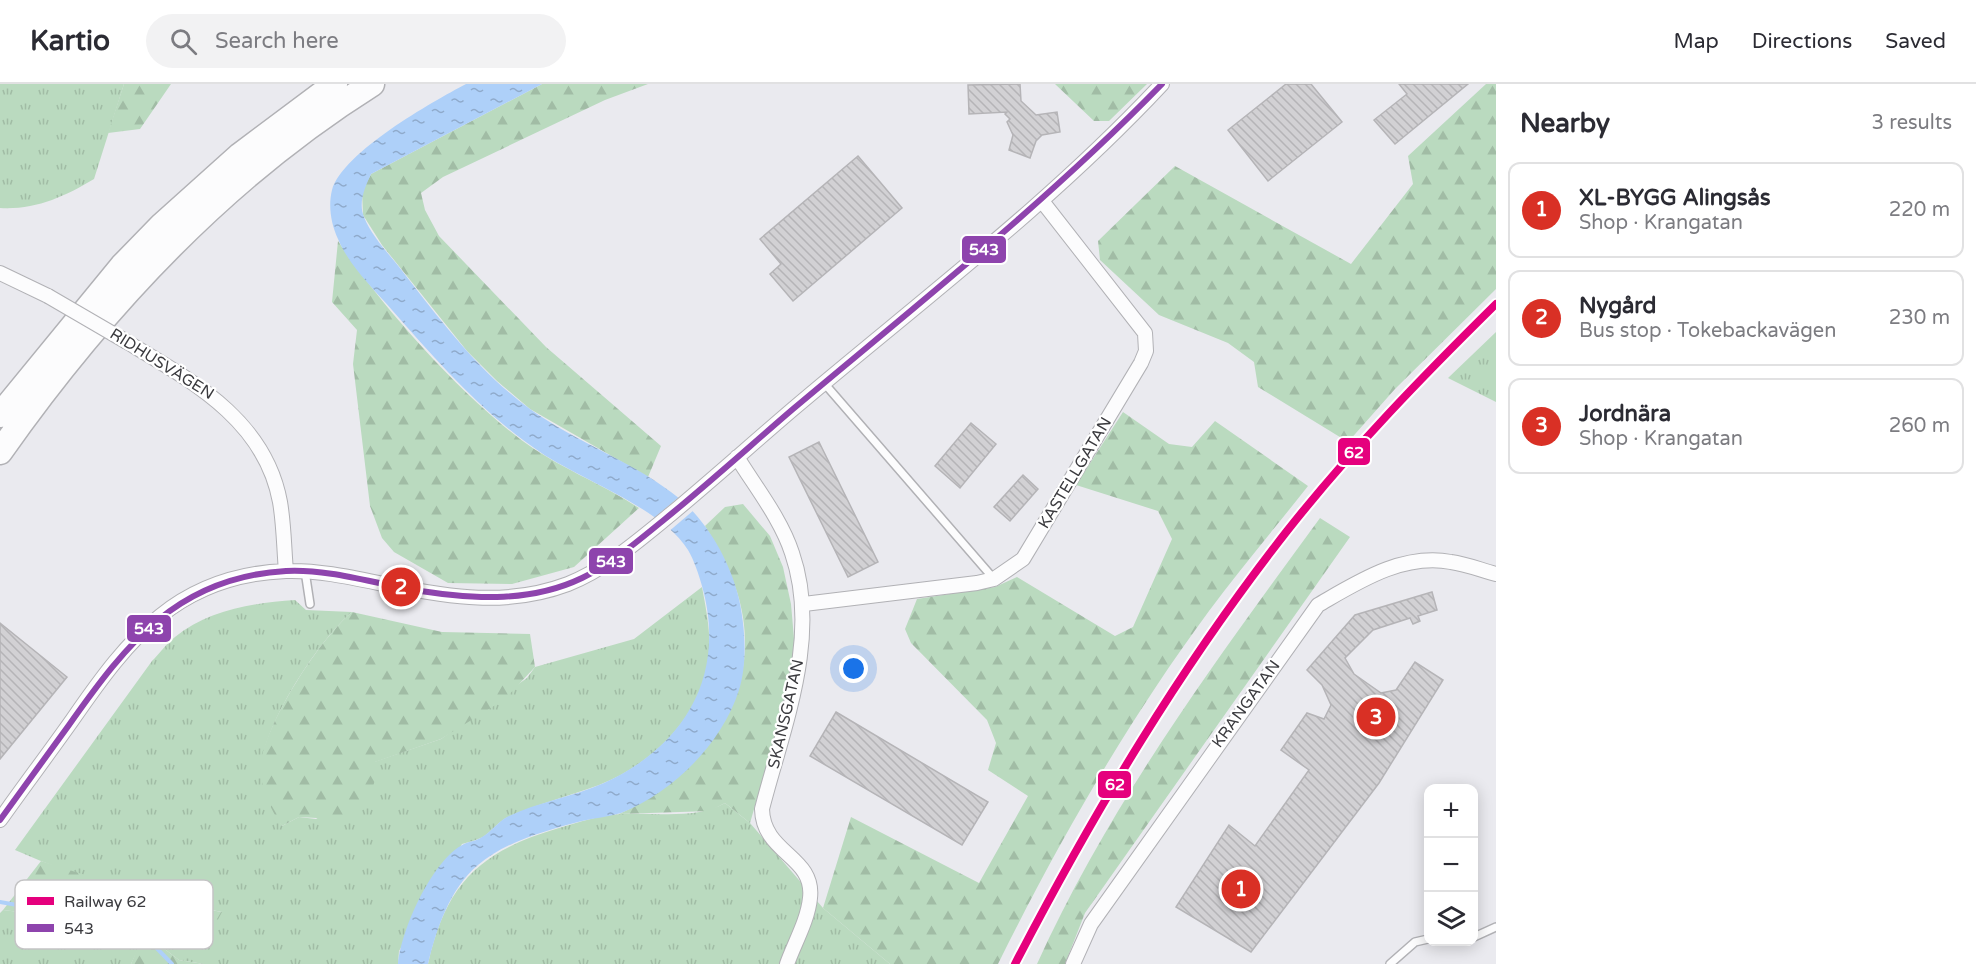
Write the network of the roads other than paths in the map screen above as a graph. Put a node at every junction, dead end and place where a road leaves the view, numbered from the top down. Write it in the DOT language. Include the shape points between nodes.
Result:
graph roads {
  1 [pos="335,84"];
  2 [pos="372,84"];
  3 [pos="1162,84"];
  4 [pos="1042,201"];
  5 [pos="0,273"];
  6 [pos="824,383"];
  7 [pos="0,415"];
  8 [pos="0,452"];
  9 [pos="737,458"];
  10 [pos="286,571"];
  11 [pos="305,572"];
  12 [pos="1496,574"];
  13 [pos="994,579"];
  14 [pos="310,604"];
  15 [pos="804,604"];
  16 [pos="1,815"];
  17 [pos="1496,927"];
  18 [pos="1478,935"];
  19 [pos="1424,940"];
  20 [pos="787,964"];
  21 [pos="1073,964"];
  22 [pos="1390,964"];
  1 -- 7 [label="highway" via="240,155 162,225 122,266"];
  2 -- 8 [label="highway" via="255,171 162,256 43,390"];
  3 -- 4 [label="street"];
  4 -- 6 [label="street"];
  4 -- 13 [label="street, KASTELLGATAN" via="1136,320 1147,340 1141,363 1023,559"];
  5 -- 10 [label="street, RIDHUSVÄGEN, bridge" via="48,296 219,400 257,446 272,474 280,502"];
  6 -- 9 [label="street"];
  6 -- 13 [label="lane"];
  9 -- 11 [label="street" via="636,543 571,583 538,594 505,599 442,596"];
  9 -- 15 [label="street, SKANSGATAN" via="788,541"];
  10 -- 11 [label="street"];
  10 -- 16 [label="street" via="210,588 186,598 144,627 104,672"];
  11 -- 14 [label="lane"];
  12 -- 21 [label="street, KRANGATAN" via="1450,561 1422,560 1373,573 1318,605 1091,924"];
  13 -- 15 [label="street, KASTELLGATAN"];
  15 -- 20 [label="street, SKANSGATAN" via="802,640 787,721 762,809 769,835 800,865 810,883 809,905"];
  17 -- 18 [label="lane"];
  19 -- 22 [label="lane" via="1415,942"];
}
